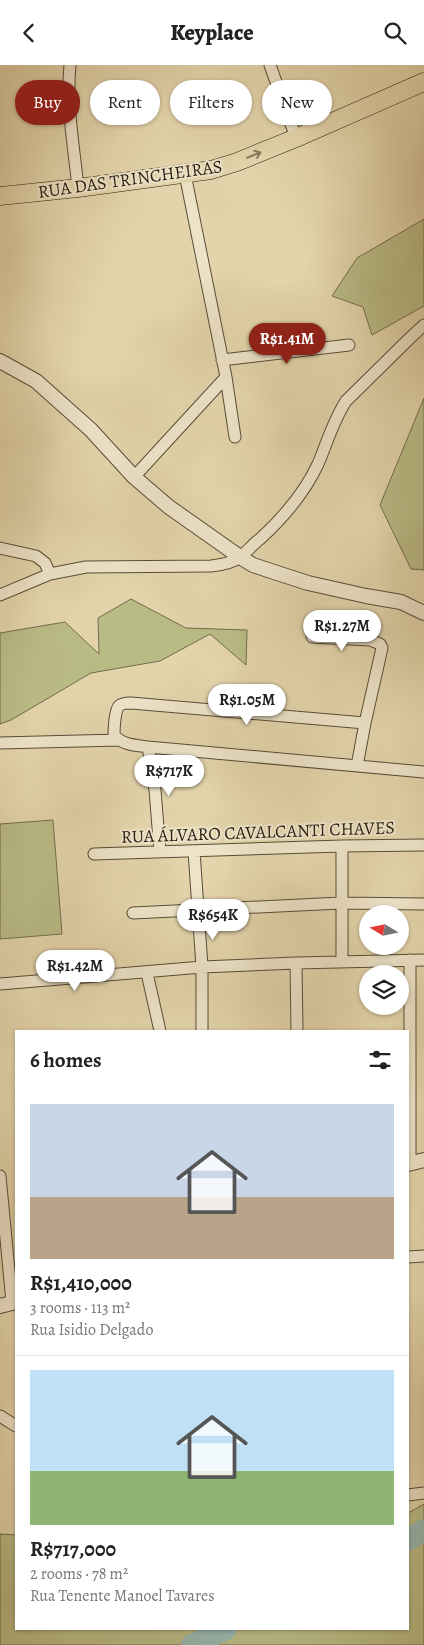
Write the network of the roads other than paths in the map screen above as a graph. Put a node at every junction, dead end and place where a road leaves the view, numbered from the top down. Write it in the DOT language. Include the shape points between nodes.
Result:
graph roads {
  1 [pos="70,65"];
  2 [pos="270,65"];
  3 [pos="424,82"];
  4 [pos="296,138"];
  5 [pos="185,174"];
  6 [pos="78,188"];
  7 [pos="0,196"];
  8 [pos="424,325"];
  9 [pos="349,345"];
  10 [pos="222,360"];
  11 [pos="0,361"];
  12 [pos="226,377"];
  13 [pos="235,437"];
  14 [pos="134,477"];
  15 [pos="0,548"];
  16 [pos="240,557"];
  17 [pos="50,575"];
  18 [pos="0,595"];
  19 [pos="424,613"];
  20 [pos="312,637"];
  21 [pos="365,723"];
  22 [pos="118,741"];
  23 [pos="0,743"];
  24 [pos="148,747"];
  25 [pos="357,766"];
  26 [pos="424,772"];
  27 [pos="424,845"];
  28 [pos="342,846"];
  29 [pos="194,851"];
  30 [pos="160,852"];
  31 [pos="94,855"];
  32 [pos="342,903"];
  33 [pos="424,904"];
  34 [pos="198,909"];
  35 [pos="134,913"];
  36 [pos="410,960"];
  37 [pos="424,960"];
  38 [pos="342,961"];
  39 [pos="296,963"];
  40 [pos="202,967"];
  41 [pos="147,973"];
  42 [pos="0,984"];
  43 [pos="160,1030"];
  44 [pos="202,1030"];
  45 [pos="297,1030"];
  46 [pos="424,1160"];
  47 [pos="409,1163"];
  48 [pos="0,1176"];
  49 [pos="424,1256"];
  50 [pos="409,1257"];
  51 [pos="9,1303"];
  52 [pos="0,1416"];
  53 [pos="15,1425"];
  54 [pos="424,1493"];
  55 [pos="409,1495"];
  1 -- 6 [label="street" via="69,105"];
  2 -- 4 [label="street"];
  3 -- 4 [label="main road, RUA DAS TRINCHEIRAS"];
  5 -- 4 [label="main road, RUA DAS TRINCHEIRAS, one-way" via="237,162"];
  5 -- 6 [label="main road, RUA DAS TRINCHEIRAS"];
  5 -- 10 [label="street"];
  6 -- 7 [label="main road, RUA DAS TRINCHEIRAS"];
  8 -- 16 [label="street" via="346,401 304,490 277,523"];
  9 -- 10 [label="street"];
  10 -- 12 [label="street"];
  11 -- 14 [label="street" via="43,387 91,430"];
  12 -- 13 [label="street"];
  12 -- 14 [label="street"];
  14 -- 16 [label="street" via="168,507"];
  15 -- 17 [label="street" via="36,556 45,563"];
  16 -- 17 [label="street" via="223,565 86,567"];
  16 -- 19 [label="street" via="274,573 401,602"];
  17 -- 18 [label="street"];
  20 -- 21 [label="street" via="370,640 380,644 382,648"];
  21 -- 22 [label="street" via="131,703 119,706 117,710 114,735"];
  21 -- 25 [label="street"];
  22 -- 23 [label="street"];
  22 -- 24 [label="street"];
  24 -- 25 [label="street"];
  24 -- 30 [label="street"];
  25 -- 26 [label="street"];
  27 -- 28 [label="street, RUA ÁLVARO CAVALCANTI CHAVES"];
  28 -- 29 [label="street, RUA ÁLVARO CAVALCANTI CHAVES"];
  28 -- 32 [label="street"];
  29 -- 30 [label="street, RUA ÁLVARO CAVALCANTI CHAVES"];
  29 -- 34 [label="street"];
  30 -- 31 [label="street, RUA ÁLVARO CAVALCANTI CHAVES"];
  32 -- 33 [label="street"];
  32 -- 34 [label="street"];
  32 -- 38 [label="street"];
  34 -- 35 [label="street"];
  34 -- 40 [label="street"];
  36 -- 37 [label="street"];
  36 -- 38 [label="street"];
  36 -- 47 [label="street"];
  38 -- 39 [label="street"];
  39 -- 40 [label="street"];
  39 -- 45 [label="street"];
  40 -- 41 [label="street"];
  40 -- 44 [label="street"];
  41 -- 42 [label="street"];
  41 -- 43 [label="street"];
  46 -- 47 [label="street"];
  48 -- 51 [label="street"];
  49 -- 50 [label="street"];
  52 -- 53 [label="street"];
  54 -- 55 [label="street"];
}
